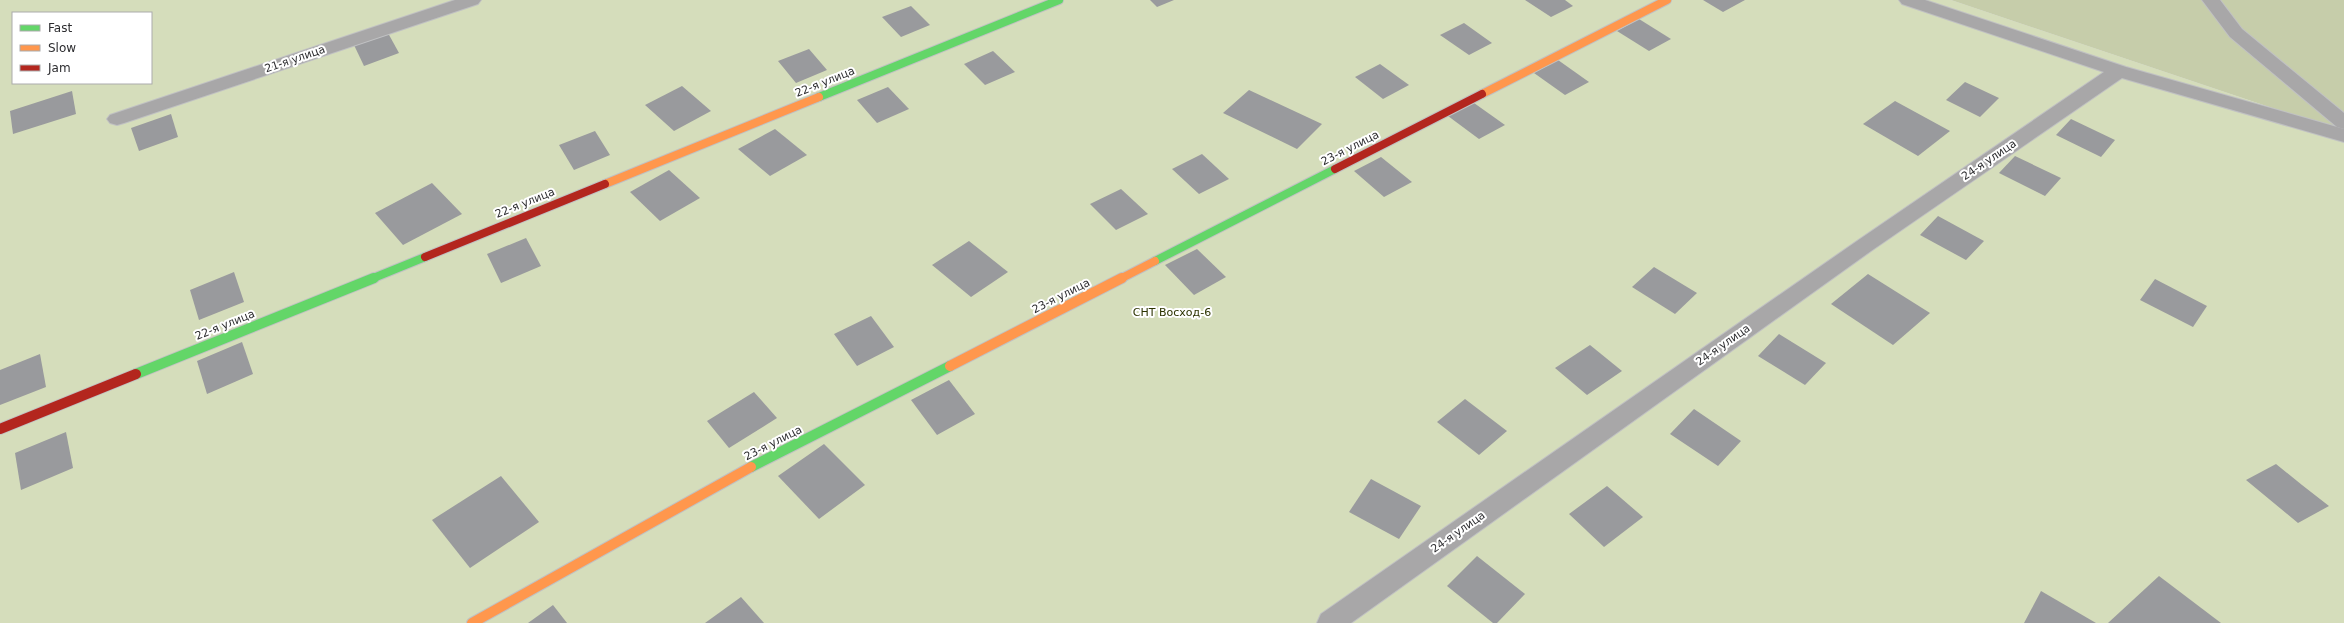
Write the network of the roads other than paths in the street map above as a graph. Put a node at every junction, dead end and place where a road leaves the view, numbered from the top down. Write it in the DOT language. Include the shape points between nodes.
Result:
graph roads {
  1 [pos="472,0"];
  2 [pos="1059,0"];
  3 [pos="1667,0"];
  4 [pos="1908,0"];
  5 [pos="2211,0"];
  6 [pos="2119,71"];
  7 [pos="117,119"];
  8 [pos="2344,123"];
  9 [pos="2344,136"];
  10 [pos="0,429"];
  11 [pos="472,623"];
  12 [pos="1330,623"];
  1 -- 7 [label="street, 21-я улица"];
  2 -- 10 [label="street, 22-я улица"];
  3 -- 11 [label="street, 23-я улица" via="734,476"];
  4 -- 6 [label="street"];
  5 -- 8 [label="street" via="2236,33"];
  6 -- 9 [label="street"];
  6 -- 12 [label="street, 24-я улица" via="1857,250"];
}
